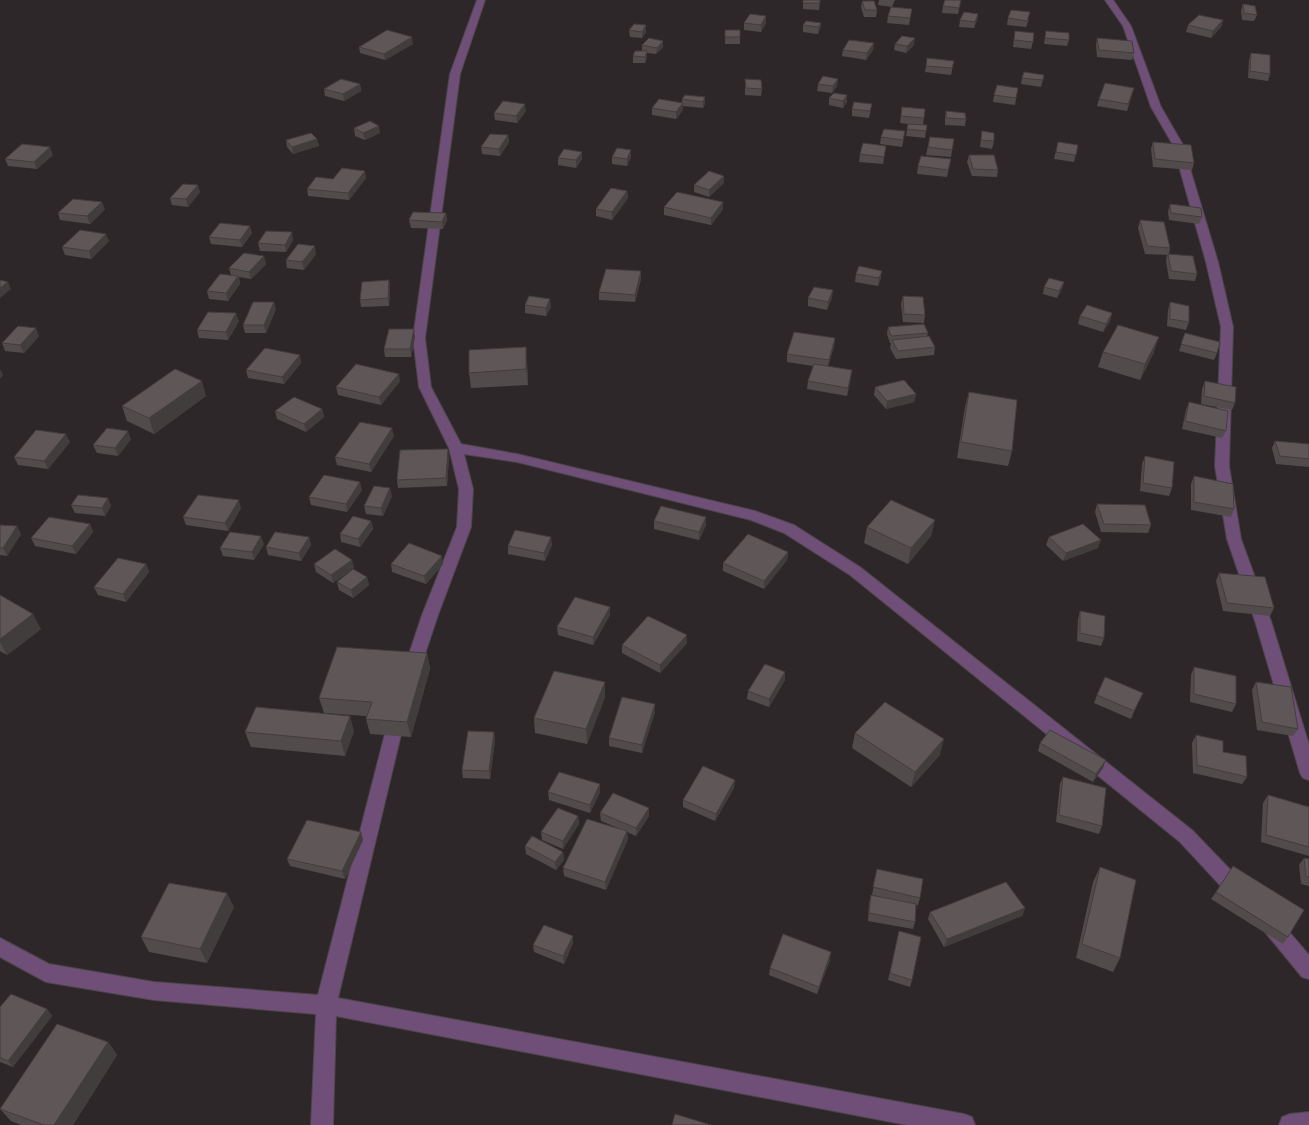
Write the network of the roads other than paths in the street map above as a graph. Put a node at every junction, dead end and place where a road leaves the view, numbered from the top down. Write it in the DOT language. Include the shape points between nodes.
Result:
graph roads {
  1 [pos="481,0"];
  2 [pos="1109,0"];
  3 [pos="456,448"];
  4 [pos="1309,772"];
  5 [pos="1248,901"];
  6 [pos="1261,915"];
  7 [pos="0,947"];
  8 [pos="1309,970"];
  9 [pos="326,1005"];
  10 [pos="1309,1123"];
  11 [pos="322,1125"];
  12 [pos="964,1125"];
  13 [pos="1290,1125"];
  1 -- 3 [label="street" via="455,74 419,338 425,387"];
  2 -- 4 [label="street" via="1127,26 1156,107 1178,144 1212,262 1227,327 1222,466 1234,539"];
  3 -- 5 [label="street" via="517,458 755,516 789,529 855,571 1178,830"];
  3 -- 9 [label="street" via="466,489 464,528 404,694"];
  6 -- 8 [label="street"];
  7 -- 9 [label="street" via="46,973 154,991"];
  9 -- 11 [label="street"];
  9 -- 12 [label="street"];
  10 -- 13 [label="street"];
}
